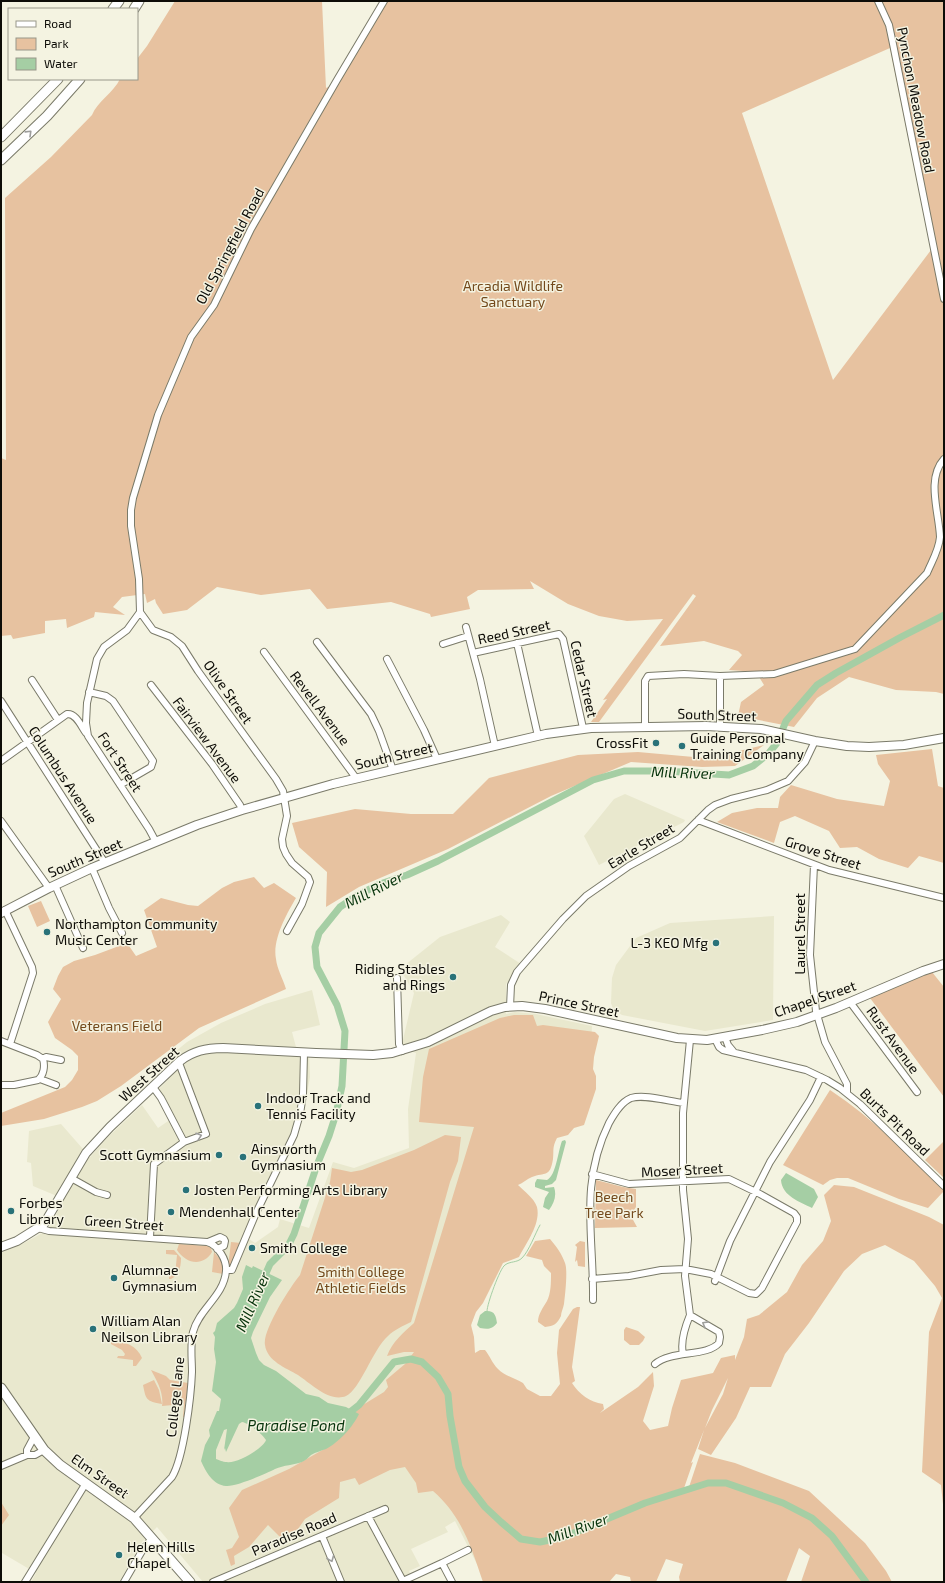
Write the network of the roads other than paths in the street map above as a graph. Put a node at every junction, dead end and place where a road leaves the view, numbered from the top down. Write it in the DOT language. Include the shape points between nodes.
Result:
graph roads {
  1 [pos="384,1"];
  2 [pos="878,1"];
  3 [pos="57,80"];
  4 [pos="79,80"];
  5 [pos="1,137"];
  6 [pos="1,160"];
  7 [pos="944,299"];
  8 [pos="944,459"];
  9 [pos="140,612"];
  10 [pos="466,628"];
  11 [pos="560,635"];
  12 [pos="468,636"];
  13 [pos="317,642"];
  14 [pos="517,643"];
  15 [pos="443,644"];
  16 [pos="264,652"];
  17 [pos="473,653"];
  18 [pos="387,659"];
  19 [pos="720,676"];
  20 [pos="32,680"];
  21 [pos="151,684"];
  22 [pos="89,692"];
  23 [pos="1,701"];
  24 [pos="58,720"];
  25 [pos="720,726"];
  26 [pos="645,727"];
  27 [pos="583,728"];
  28 [pos="88,736"];
  29 [pos="538,736"];
  30 [pos="944,738"];
  31 [pos="815,741"];
  32 [pos="28,742"];
  33 [pos="495,746"];
  34 [pos="437,759"];
  35 [pos="1,761"];
  36 [pos="393,770"];
  37 [pos="356,778"];
  38 [pos="120,784"];
  39 [pos="284,798"];
  40 [pos="242,810"];
  41 [pos="698,820"];
  42 [pos="1,821"];
  43 [pos="156,842"];
  44 [pos="105,863"];
  45 [pos="814,865"];
  46 [pos="92,868"];
  47 [pos="52,887"];
  48 [pos="944,898"];
  49 [pos="3,912"];
  50 [pos="287,931"];
  51 [pos="122,933"];
  52 [pos="83,948"];
  53 [pos="944,964"];
  54 [pos="397,978"];
  55 [pos="850,1002"];
  56 [pos="510,1007"];
  57 [pos="817,1015"];
  58 [pos="465,1023"];
  59 [pos="725,1037"];
  60 [pos="716,1038"];
  61 [pos="690,1040"];
  62 [pos="1,1041"];
  63 [pos="10,1044"];
  64 [pos="402,1051"];
  65 [pos="733,1051"];
  66 [pos="304,1053"];
  67 [pos="42,1059"];
  68 [pos="61,1060"];
  69 [pos="178,1063"];
  70 [pos="821,1077"];
  71 [pos="40,1079"];
  72 [pos="1,1085"];
  73 [pos="56,1085"];
  74 [pos="153,1087"];
  75 [pos="917,1092"];
  76 [pos="847,1093"];
  77 [pos="683,1103"];
  78 [pos="184,1142"];
  79 [pos="592,1174"];
  80 [pos="71,1178"];
  81 [pos="683,1182"];
  82 [pos="944,1186"];
  83 [pos="756,1191"];
  84 [pos="107,1195"];
  85 [pos="38,1228"];
  86 [pos="150,1237"];
  87 [pos="208,1242"];
  88 [pos="1,1247"];
  89 [pos="217,1249"];
  90 [pos="685,1269"];
  91 [pos="226,1270"];
  92 [pos="592,1279"];
  93 [pos="716,1279"];
  94 [pos="592,1300"];
  95 [pos="690,1315"];
  96 [pos="683,1354"];
  97 [pos="656,1364"];
  98 [pos="1,1388"];
  99 [pos="34,1437"];
  100 [pos="44,1450"];
  101 [pos="27,1455"];
  102 [pos="1,1466"];
  103 [pos="86,1483"];
  104 [pos="385,1509"];
  105 [pos="368,1516"];
  106 [pos="134,1518"];
  107 [pos="322,1536"];
  108 [pos="152,1538"];
  109 [pos="468,1550"];
  110 [pos="442,1562"];
  111 [pos="25,1582"];
  112 [pos="124,1582"];
  113 [pos="190,1582"];
  114 [pos="213,1582"];
  115 [pos="341,1582"];
  116 [pos="452,1582"];
  1 -- 9 [label="street, Old Springfield Road" via="251,229 214,306 191,337 158,415 131,510"];
  2 -- 7 [label="street, Pynchon Meadow Road" via="892,38"];
  3 -- 5 [label="highway"];
  6 -- 4 [label="highway, one-way" via="47,116"];
  8 -- 19 [label="street" via="936,472 934,490 940,537 933,561 926,572 855,649 774,674"];
  9 -- 22 [label="street, Fort Street" via="127,630 101,651 95,664"];
  9 -- 39 [label="street, Olive Street" via="154,630 171,637 182,646 275,779 283,791"];
  10 -- 12 [label="street"];
  11 -- 14 [label="street, Reed Street"];
  11 -- 27 [label="street, Cedar Street" via="568,659"];
  12 -- 15 [label="street"];
  12 -- 17 [label="street"];
  13 -- 36 [label="street" via="371,714"];
  14 -- 17 [label="street, Reed Street"];
  14 -- 29 [label="street"];
  16 -- 37 [label="street, Revell Avenue"];
  17 -- 33 [label="street"];
  18 -- 34 [label="street"];
  19 -- 25 [label="street"];
  19 -- 26 [label="street" via="648,676 645,681"];
  20 -- 24 [label="street"];
  21 -- 40 [label="street, Fairview Avenue" via="212,764"];
  22 -- 28 [label="street, Fort Street" via="86,713"];
  22 -- 38 [label="street" via="106,696 113,701 153,760 151,767"];
  23 -- 32 [label="street, Columbus Avenue"];
  24 -- 28 [label="street" via="67,714 73,715"];
  24 -- 32 [label="street"];
  25 -- 26 [label="main road, South Street"];
  25 -- 31 [label="main road, South Street" via="768,730"];
  26 -- 27 [label="main road, South Street"];
  27 -- 29 [label="main road, South Street"];
  28 -- 38 [label="street, Fort Street"];
  29 -- 33 [label="main road, South Street"];
  30 -- 31 [label="main road, South Street" via="904,745 869,747"];
  31 -- 41 [label="street, Earle Street" via="805,762 788,781 767,790 722,802"];
  32 -- 35 [label="street"];
  32 -- 44 [label="street, Columbus Avenue"];
  33 -- 34 [label="main road, South Street"];
  34 -- 36 [label="main road, South Street"];
  36 -- 37 [label="main road, South Street"];
  37 -- 39 [label="main road, South Street"];
  38 -- 43 [label="street, Fort Street"];
  39 -- 40 [label="main road, South Street"];
  39 -- 50 [label="street, Olive Street" via="287,816 282,839 283,847 292,863 310,882 302,904"];
  40 -- 43 [label="main road, South Street"];
  41 -- 45 [label="street, Grove Street"];
  41 -- 56 [label="street, Earle Street" via="680,838 616,874 575,906 517,972 511,985"];
  42 -- 47 [label="street"];
  43 -- 44 [label="main road, South Street"];
  44 -- 46 [label="main road, South Street"];
  45 -- 48 [label="street, Grove Street"];
  45 -- 57 [label="street, Laurel Street" via="810,956"];
  46 -- 47 [label="main road, South Street"];
  46 -- 51 [label="street"];
  47 -- 49 [label="main road, South Street"];
  47 -- 52 [label="street"];
  49 -- 63 [label="street" via="33,973"];
  53 -- 55 [label="main road, Chapel Street"];
  54 -- 64 [label="street" via="398,1037"];
  55 -- 57 [label="main road, Chapel Street"];
  55 -- 75 [label="street, Rust Avenue"];
  56 -- 58 [label="main road, Prince Street" via="491,1011"];
  56 -- 61 [label="main road, Prince Street" via="545,1009"];
  57 -- 59 [label="main road, Chapel Street" via="780,1026"];
  57 -- 76 [label="street, Laurel Street" via="826,1042 847,1084"];
  58 -- 64 [label="main road, West Street" via="428,1042"];
  59 -- 60 [label="main road, Chapel Street"];
  59 -- 65 [label="street"];
  60 -- 61 [label="main road, Chapel Street"];
  60 -- 65 [label="street" via="719,1047"];
  61 -- 77 [label="street"];
  62 -- 63 [label="street"];
  63 -- 67 [label="street"];
  64 -- 66 [label="main road, West Street" via="386,1054"];
  65 -- 70 [label="street"];
  66 -- 69 [label="main road, West Street" via="207,1048"];
  66 -- 91 [label="street" via="303,1099 294,1135 232,1270"];
  67 -- 68 [label="street" via="46,1057"];
  67 -- 71 [label="street" via="44,1068"];
  69 -- 74 [label="main road, West Street"];
  78 -- 69 [label="street, one-way" via="206,1134"];
  70 -- 76 [label="street"];
  70 -- 83 [label="street" via="810,1100 770,1162"];
  71 -- 72 [label="street"];
  71 -- 73 [label="street"];
  74 -- 78 [label="street"];
  74 -- 80 [label="main road, West Street" via="95,1143"];
  76 -- 82 [label="street, Burts Pit Road"];
  77 -- 79 [label="street" via="645,1097 635,1097 625,1102 605,1132"];
  77 -- 81 [label="street"];
  78 -- 86 [label="street" via="154,1164"];
  79 -- 81 [label="street, Moser Street" via="629,1184"];
  79 -- 92 [label="street"];
  80 -- 84 [label="street"];
  80 -- 85 [label="main road, West Street" via="48,1219"];
  81 -- 83 [label="street, Moser Street" via="729,1179"];
  81 -- 90 [label="street" via="688,1239"];
  83 -- 93 [label="street" via="730,1240"];
  83 -- 93 [label="street, Moser Street" via="794,1213 797,1222 762,1288 756,1294"];
  85 -- 86 [label="street, Green Street" via="49,1231"];
  85 -- 88 [label="main road, West Street"];
  86 -- 87 [label="street, Green Street"];
  87 -- 89 [label="street"];
  87 -- 89 [label="street, Green Street" via="224,1238 224,1246"];
  89 -- 91 [label="street" via="225,1261"];
  90 -- 92 [label="street"];
  90 -- 93 [label="street"];
  90 -- 95 [label="street"];
  91 -- 106 [label="street, College Lane" via="222,1287 198,1320 193,1334 184,1439 176,1468 172,1477"];
  92 -- 94 [label="street"];
  95 -- 96 [label="street" via="681,1346"];
  96 -- 95 [label="street, one-way" via="712,1349 719,1343 719,1332"];
  96 -- 97 [label="street" via="663,1359"];
  98 -- 99 [label="highway, Elm Street"];
  99 -- 100 [label="highway, Elm Street"];
  99 -- 101 [label="street"];
  100 -- 101 [label="street" via="34,1456"];
  100 -- 103 [label="highway, Elm Street"];
  101 -- 102 [label="street"];
  103 -- 106 [label="highway, Elm Street"];
  103 -- 111 [label="street"];
  104 -- 105 [label="street, Paradise Road"];
  105 -- 107 [label="street, Paradise Road"];
  105 -- 110 [label="street" via="403,1581"];
  106 -- 108 [label="highway, Elm Street"];
  107 -- 114 [label="street, Paradise Road"];
  107 -- 115 [label="street, one-way"];
  108 -- 112 [label="street"];
  108 -- 113 [label="highway, Elm Street"];
  109 -- 110 [label="street"];
  110 -- 116 [label="street"];
}
